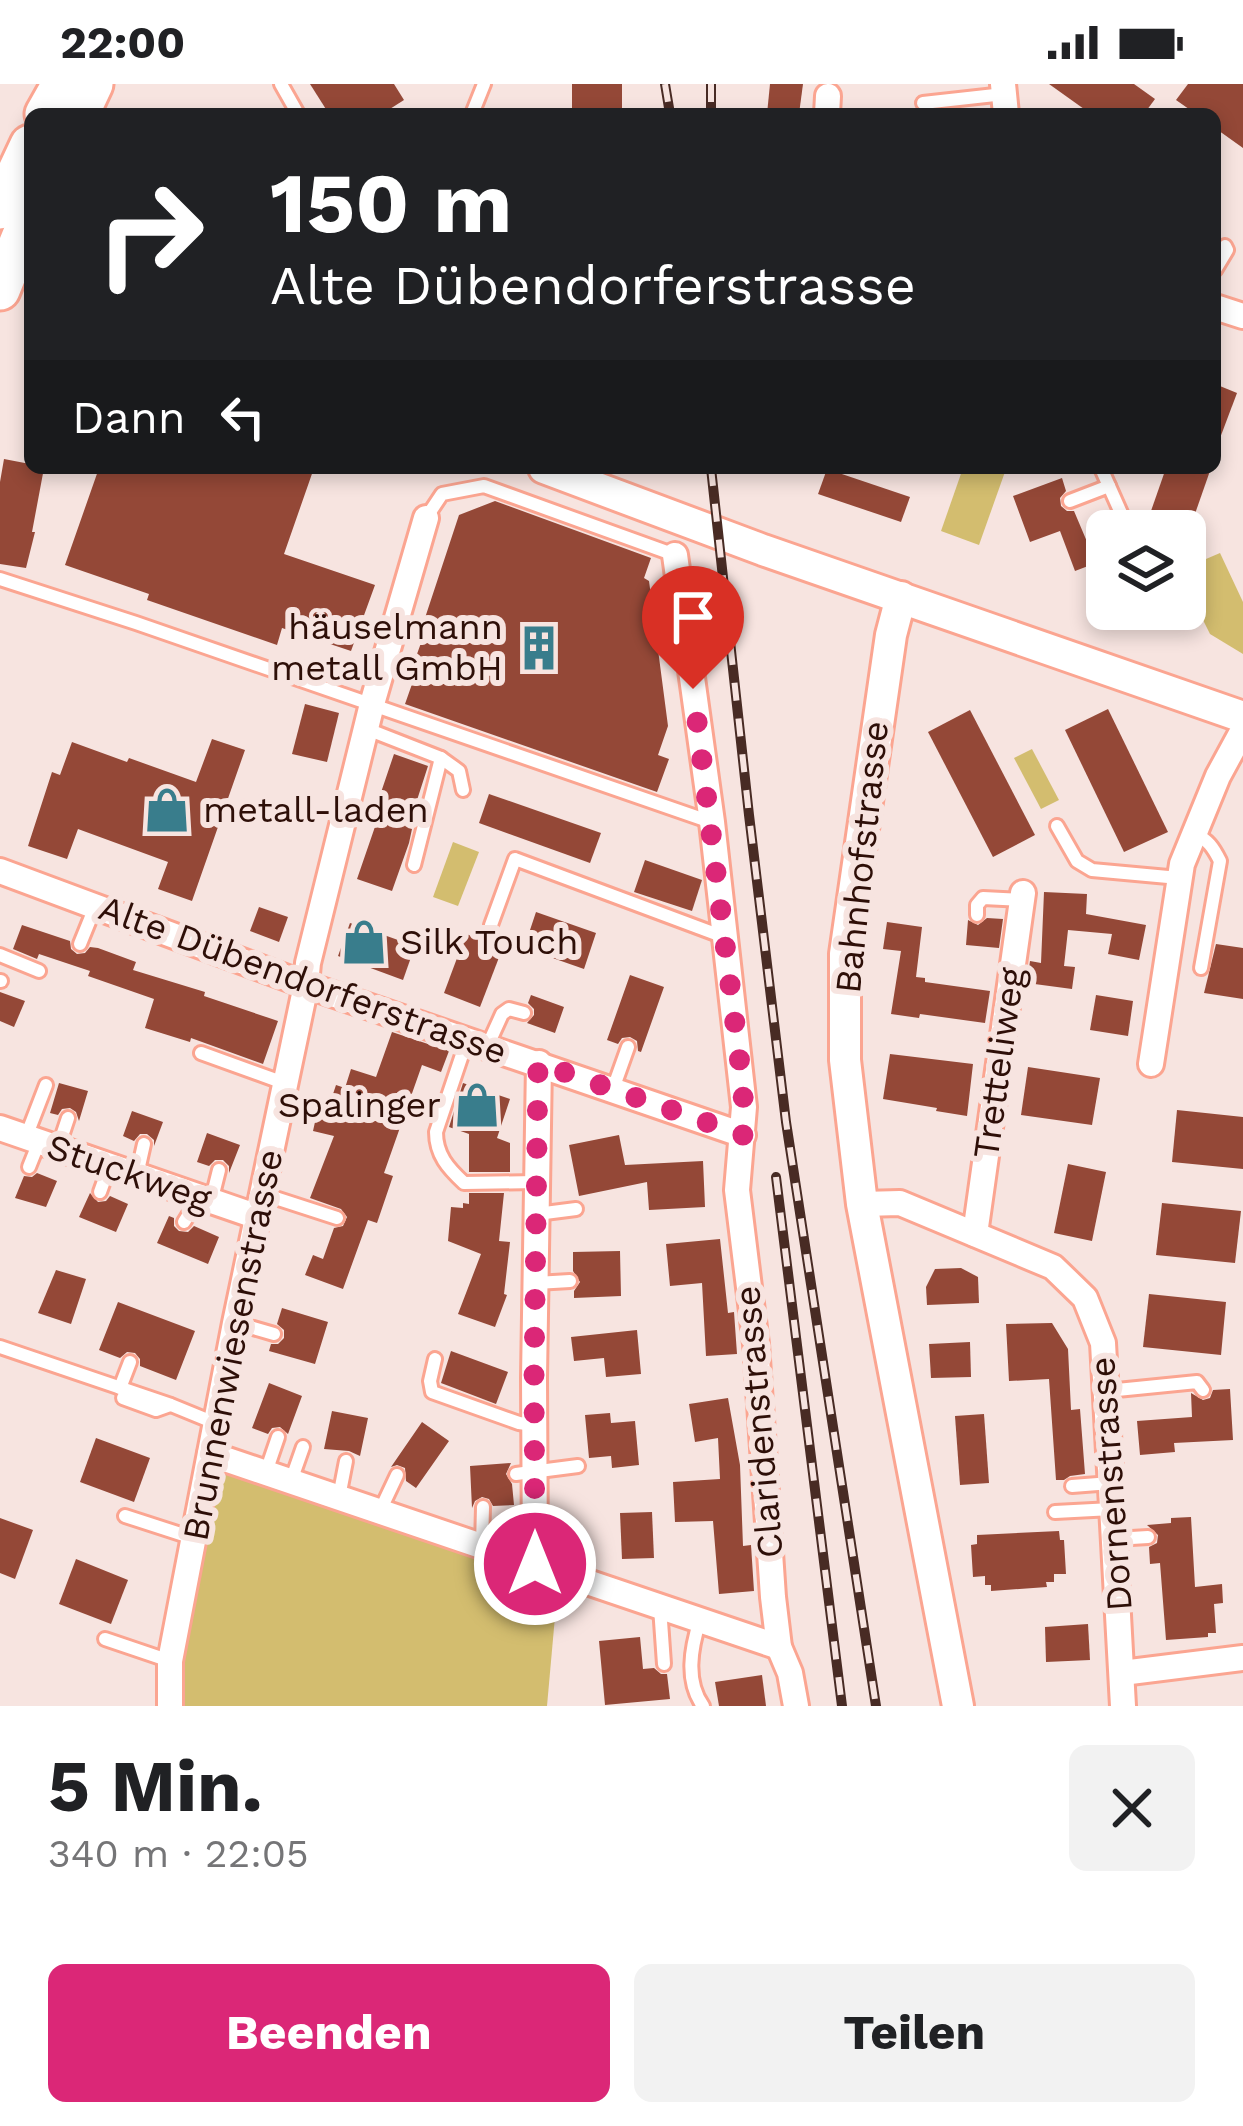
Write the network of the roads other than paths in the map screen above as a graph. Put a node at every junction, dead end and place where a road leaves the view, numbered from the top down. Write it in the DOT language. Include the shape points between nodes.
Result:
graph roads {
  1 [pos="1005,97"];
  2 [pos="923,104"];
  3 [pos="24,158"];
  4 [pos="0,209"];
  5 [pos="24,234"];
  6 [pos="1225,246"];
  7 [pos="1221,260"];
  8 [pos="10,276"];
  9 [pos="560,474"];
  10 [pos="1104,474"];
  11 [pos="1109,486"];
  12 [pos="1070,501"];
  13 [pos="1120,510"];
  14 [pos="426,518"];
  15 [pos="675,555"];
  16 [pos="0,579"];
  17 [pos="901,597"];
  18 [pos="369,716"];
  19 [pos="1243,717"];
  20 [pos="1243,730"];
  21 [pos="441,758"];
  22 [pos="464,790"];
  23 [pos="712,822"];
  24 [pos="1057,826"];
  25 [pos="1193,833"];
  26 [pos="414,865"];
  27 [pos="0,872"];
  28 [pos="1180,878"];
  29 [pos="1023,897"];
  30 [pos="94,907"];
  31 [pos="976,915"];
  32 [pos="491,925"];
  33 [pos="725,937"];
  34 [pos="80,944"];
  35 [pos="0,955"];
  36 [pos="1202,968"];
  37 [pos="40,971"];
  38 [pos="306,986"];
  39 [pos="524,1013"];
  40 [pos="477,1043"];
  41 [pos="628,1047"];
  42 [pos="201,1053"];
  43 [pos="538,1063"];
  44 [pos="1151,1064"];
  45 [pos="284,1082"];
  46 [pos="46,1085"];
  47 [pos="613,1089"];
  48 [pos="68,1118"];
  49 [pos="0,1128"];
  50 [pos="743,1135"];
  51 [pos="41,1142"];
  52 [pos="144,1144"];
  53 [pos="29,1167"];
  54 [pos="109,1167"];
  55 [pos="219,1170"];
  56 [pos="137,1176"];
  57 [pos="537,1182"];
  58 [pos="100,1192"];
  59 [pos="205,1201"];
  60 [pos="862,1204"];
  61 [pos="261,1206"];
  62 [pos="575,1209"];
  63 [pos="536,1214"];
  64 [pos="337,1218"];
  65 [pos="184,1222"];
  66 [pos="975,1234"];
  67 [pos="570,1281"];
  68 [pos="535,1283"];
  69 [pos="235,1323"];
  70 [pos="274,1334"];
  71 [pos="0,1347"];
  72 [pos="435,1359"];
  73 [pos="130,1362"];
  74 [pos="1203,1390"];
  75 [pos="1107,1391"];
  76 [pos="122,1393"];
  77 [pos="216,1423"];
  78 [pos="534,1425"];
  79 [pos="278,1438"];
  80 [pos="303,1447"];
  81 [pos="210,1454"];
  82 [pos="346,1461"];
  83 [pos="578,1466"];
  84 [pos="266,1472"];
  85 [pos="525,1474"];
  86 [pos="397,1475"];
  87 [pos="291,1481"];
  88 [pos="1072,1486"];
  89 [pos="1112,1496"];
  90 [pos="339,1497"];
  91 [pos="483,1507"];
  92 [pos="380,1511"];
  93 [pos="1055,1512"];
  94 [pos="125,1516"];
  95 [pos="1148,1537"];
  96 [pos="194,1538"];
  97 [pos="1115,1540"];
  98 [pos="482,1546"];
  99 [pos="535,1564"];
  100 [pos="660,1606"];
  101 [pos="700,1619"];
  102 [pos="105,1639"];
  103 [pos="779,1647"];
  104 [pos="1243,1658"];
  105 [pos="170,1661"];
  106 [pos="664,1664"];
  107 [pos="1122,1672"];
  108 [pos="170,1706"];
  109 [pos="703,1706"];
  110 [pos="796,1706"];
  111 [pos="958,1706"];
  112 [pos="1123,1706"];
  1 -- 2 [label="lane"];
  3 -- 4 [label="main road"];
  5 -- 8 [label="main road"];
  6 -- 7 [label="lane"];
  9 -- 17 [label="street"];
  10 -- 11 [label="lane"];
  11 -- 12 [label="lane"];
  11 -- 13 [label="lane"];
  14 -- 15 [label="lane" via="442,494 484,486"];
  14 -- 18 [label="street, Brunnenwiesenstrasse"];
  15 -- 23 [label="street, Claridenstrasse"];
  16 -- 18 [label="lane"];
  17 -- 19 [label="street"];
  17 -- 60 [label="street, Bahnhofstrasse" via="844,955 845,1060"];
  18 -- 21 [label="lane"];
  18 -- 23 [label="lane"];
  18 -- 38 [label="street, Brunnenwiesenstrasse"];
  20 -- 25 [label="street" via="1214,773"];
  21 -- 22 [label="lane" via="459,771"];
  21 -- 26 [label="lane"];
  23 -- 33 [label="street, Claridenstrasse"];
  24 -- 28 [label="lane" via="1077,861 1092,870"];
  25 -- 28 [label="street"];
  25 -- 36 [label="lane" via="1220,861"];
  27 -- 30 [label="street, Alte Dübendorferstrasse"];
  28 -- 44 [label="street"];
  29 -- 31 [label="lane" via="983,898"];
  29 -- 66 [label="street, Tretteliweg" via="974,1156"];
  30 -- 34 [label="lane"];
  30 -- 38 [label="street, Alte Dübendorferstrasse"];
  32 -- 33 [label="lane" via="515,859"];
  33 -- 50 [label="street, Claridenstrasse"];
  35 -- 37 [label="lane"];
  38 -- 40 [label="street, Alte Dübendorferstrasse"];
  38 -- 45 [label="street, Brunnenwiesenstrasse"];
  39 -- 40 [label="lane" via="509,1009"];
  40 -- 43 [label="street, Alte Dübendorferstrasse"];
  40 -- 57 [label="lane" via="436,1147 464,1183"];
  41 -- 47 [label="lane"];
  42 -- 45 [label="lane"];
  43 -- 47 [label="street, Alte Dübendorferstrasse"];
  43 -- 57 [label="street"];
  45 -- 61 [label="street, Brunnenwiesenstrasse"];
  46 -- 51 [label="lane"];
  47 -- 50 [label="street, Alte Dübendorferstrasse"];
  48 -- 51 [label="lane"];
  49 -- 51 [label="street, Stuckweg"];
  50 -- 103 [label="street, Claridenstrasse" via="737,1190"];
  51 -- 53 [label="lane"];
  51 -- 54 [label="street, Stuckweg"];
  52 -- 56 [label="lane"];
  54 -- 56 [label="street, Stuckweg"];
  54 -- 58 [label="lane"];
  55 -- 59 [label="lane"];
  56 -- 59 [label="street, Stuckweg"];
  57 -- 63 [label="street"];
  59 -- 61 [label="street, Stuckweg"];
  59 -- 65 [label="lane"];
  60 -- 66 [label="street, Dornenstrasse" via="900,1203"];
  60 -- 111 [label="street, Bahnhofstrasse"];
  61 -- 64 [label="lane"];
  61 -- 69 [label="street, Brunnenwiesenstrasse"];
  62 -- 63 [label="lane"];
  63 -- 68 [label="street"];
  66 -- 75 [label="street, Dornenstrasse" via="1053,1267 1085,1298 1103,1343"];
  67 -- 68 [label="lane"];
  68 -- 78 [label="street"];
  69 -- 70 [label="lane"];
  69 -- 77 [label="street, Brunnenwiesenstrasse"];
  71 -- 76 [label="lane"];
  72 -- 78 [label="lane" via="432,1392"];
  73 -- 76 [label="lane"];
  74 -- 75 [label="lane" via="1197,1382"];
  75 -- 89 [label="street, Dornenstrasse"];
  76 -- 77 [label="lane"];
  77 -- 81 [label="street, Brunnenwiesenstrasse"];
  78 -- 85 [label="street"];
  79 -- 84 [label="lane"];
  80 -- 87 [label="lane"];
  81 -- 84 [label="street"];
  81 -- 96 [label="street, Brunnenwiesenstrasse"];
  82 -- 90 [label="lane"];
  83 -- 85 [label="lane"];
  84 -- 87 [label="street"];
  85 -- 99 [label="street"];
  86 -- 92 [label="lane"];
  87 -- 90 [label="street"];
  88 -- 89 [label="lane"];
  89 -- 93 [label="lane"];
  89 -- 97 [label="street, Dornenstrasse"];
  90 -- 92 [label="street"];
  91 -- 98 [label="lane"];
  92 -- 98 [label="street"];
  94 -- 96 [label="lane"];
  95 -- 97 [label="lane"];
  96 -- 105 [label="street, Brunnenwiesenstrasse"];
  97 -- 107 [label="street, Dornenstrasse"];
  98 -- 99 [label="street"];
  99 -- 100 [label="street"];
  100 -- 101 [label="street"];
  100 -- 106 [label="lane"];
  101 -- 103 [label="street"];
  101 -- 109 [label="lane" via="691,1672"];
  102 -- 105 [label="lane"];
  103 -- 110 [label="street, Claridenstrasse"];
  104 -- 107 [label="street"];
  105 -- 108 [label="street, Brunnenwiesenstrasse"];
  107 -- 112 [label="street, Dornenstrasse"];
}
